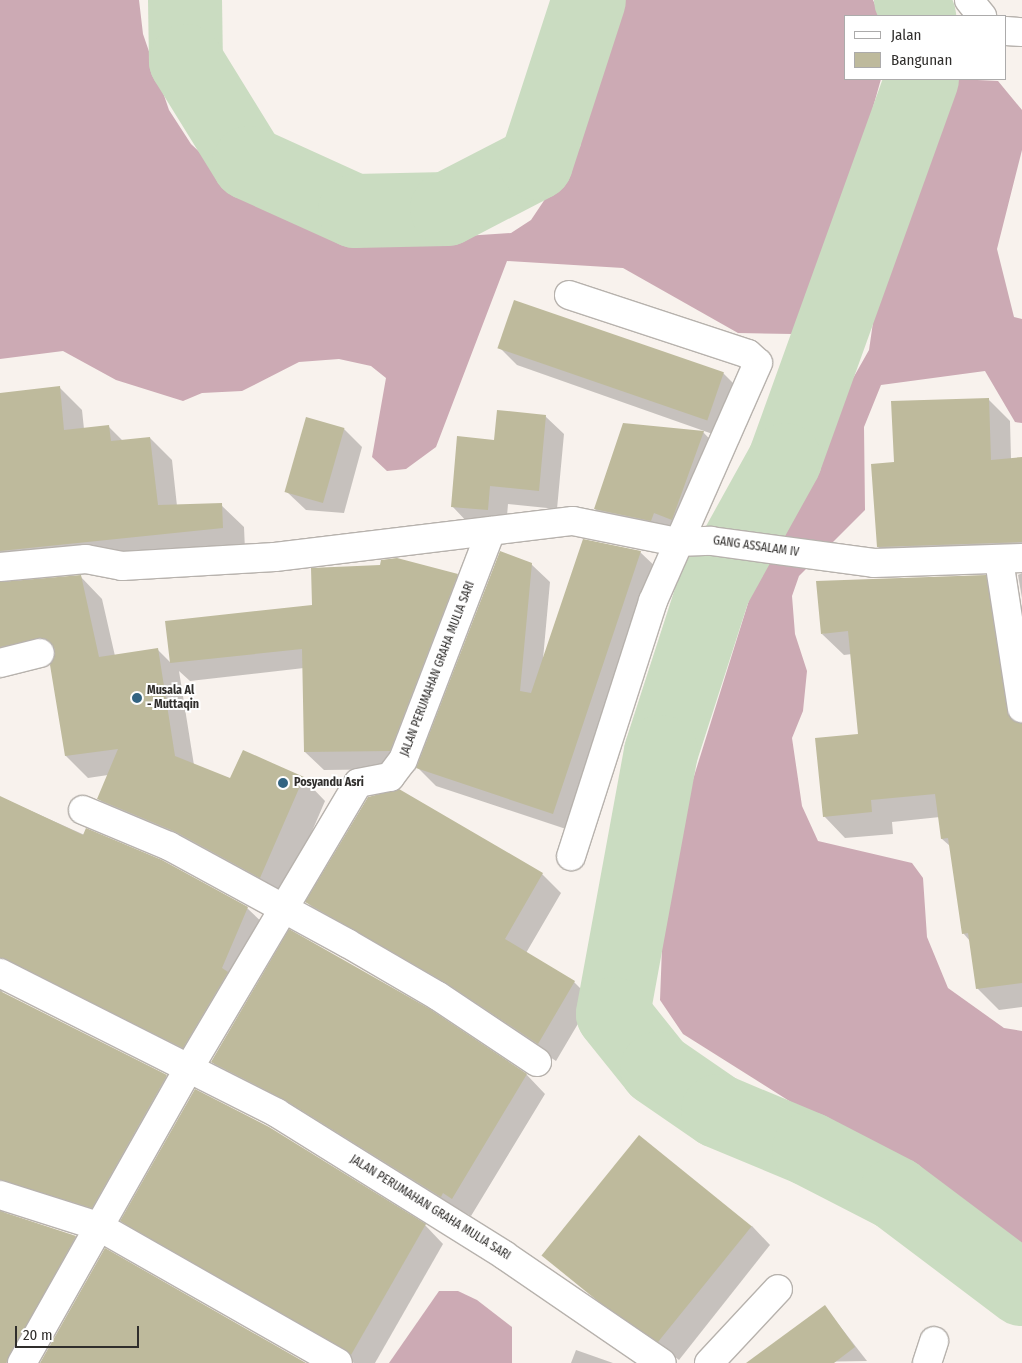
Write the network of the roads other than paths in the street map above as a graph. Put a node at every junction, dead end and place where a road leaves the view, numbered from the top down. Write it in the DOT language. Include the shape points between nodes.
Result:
graph roads {
  1 [pos="969,0"];
  2 [pos="981,15"];
  3 [pos="1007,31"];
  4 [pos="1022,32"];
  5 [pos="569,295"];
  6 [pos="491,531"];
  7 [pos="677,542"];
  8 [pos="1011,559"];
  9 [pos="0,567"];
  10 [pos="40,653"];
  11 [pos="0,663"];
  12 [pos="1022,708"];
  13 [pos="83,810"];
  14 [pos="571,856"];
  15 [pos="282,908"];
  16 [pos="0,973"];
  17 [pos="537,1062"];
  18 [pos="189,1068"];
  19 [pos="0,1195"];
  20 [pos="98,1226"];
  21 [pos="778,1289"];
  22 [pos="22,1363"];
  23 [pos="338,1363"];
  24 [pos="662,1363"];
  25 [pos="708,1363"];
  1 -- 2 [label="street"];
  3 -- 4 [label="street"];
  5 -- 7 [label="street" via="748,354 758,362"];
  6 -- 7 [label="street, GANG ASSALAM IV" via="573,521"];
  6 -- 9 [label="street, GANG ASSALAM IV" via="275,557 122,566 86,559"];
  6 -- 15 [label="street, JALAN PERUMAHAN GRAHA MULIA SARI" via="403,760 390,777 358,784"];
  7 -- 8 [label="street, GANG ASSALAM IV" via="711,541 874,564"];
  7 -- 14 [label="street" via="653,601"];
  8 -- 12 [label="street"];
  10 -- 11 [label="street"];
  13 -- 15 [label="street" via="170,846"];
  15 -- 17 [label="street" via="438,996"];
  15 -- 18 [label="street, JALAN PERUMAHAN GRAHA MULIA SARI"];
  16 -- 18 [label="street, JALAN PERUMAHAN GRAHA MULIA SARI"];
  18 -- 20 [label="street, JALAN PERUMAHAN GRAHA MULIA SARI"];
  18 -- 24 [label="street, JALAN PERUMAHAN GRAHA MULIA SARI" via="372,1170"];
  19 -- 20 [label="street"];
  20 -- 22 [label="street, JALAN PERUMAHAN GRAHA MULIA SARI"];
  20 -- 23 [label="street"];
  21 -- 25 [label="street"];
}
